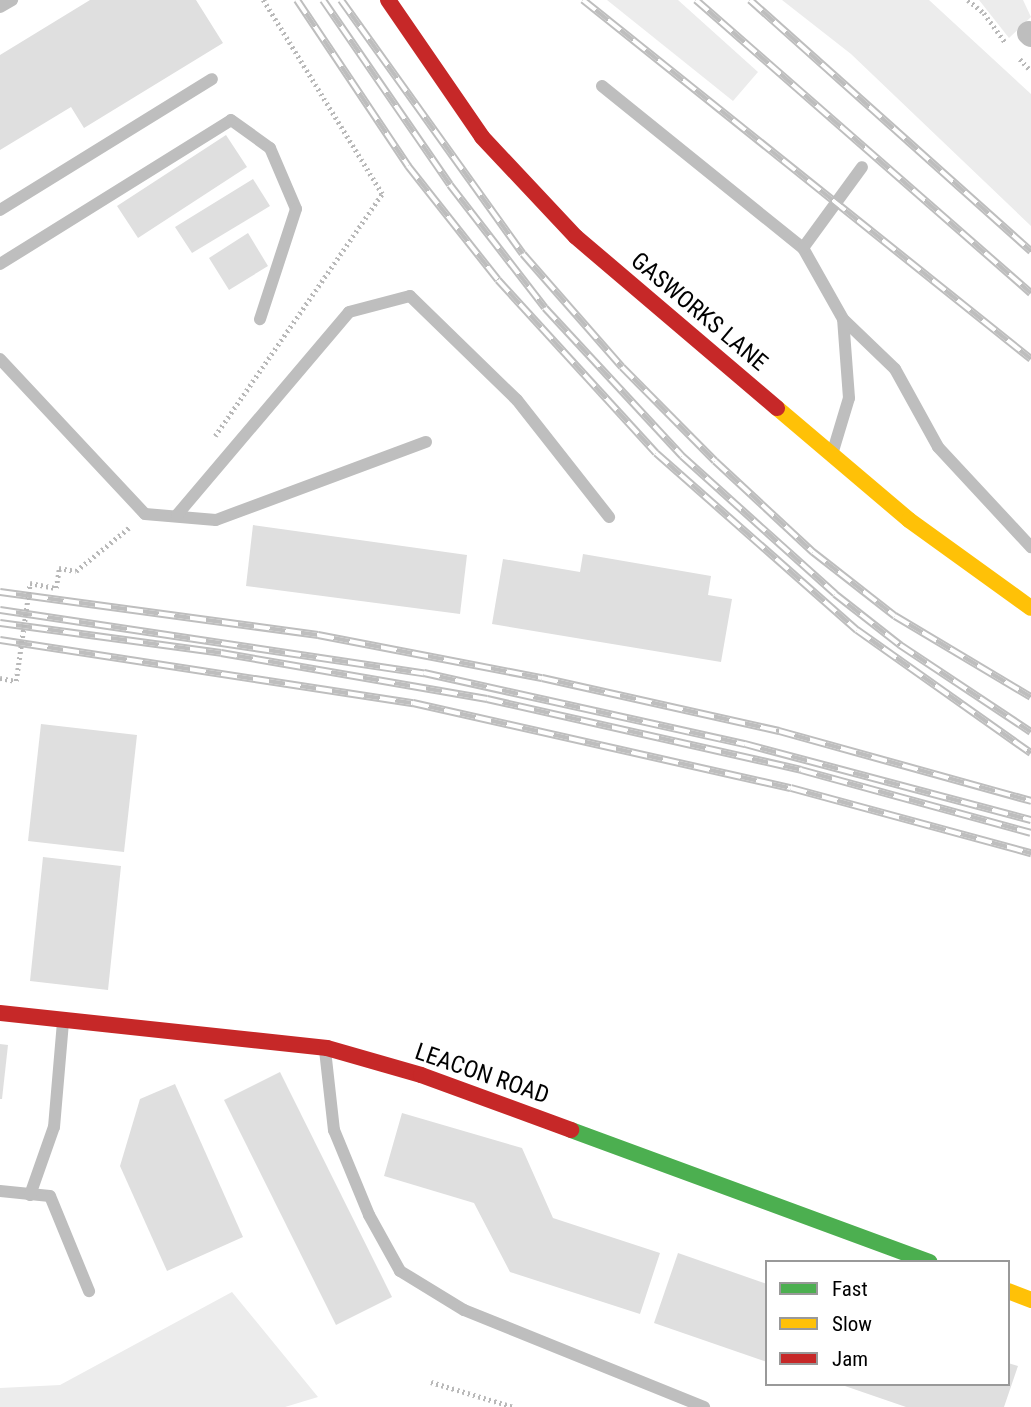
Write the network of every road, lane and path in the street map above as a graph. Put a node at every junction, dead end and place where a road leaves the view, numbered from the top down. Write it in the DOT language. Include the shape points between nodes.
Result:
graph roads {
  1 [pos="12,0"];
  2 [pos="263,0"];
  3 [pos="388,0"];
  4 [pos="968,0"];
  5 [pos="0,7"];
  6 [pos="1025,41"];
  7 [pos="1007,46"];
  8 [pos="1031,71"];
  9 [pos="212,79"];
  10 [pos="602,86"];
  11 [pos="862,167"];
  12 [pos="0,210"];
  13 [pos="803,248"];
  14 [pos="0,264"];
  15 [pos="260,319"];
  16 [pos="843,319"];
  17 [pos="0,359"];
  18 [pos="214,439"];
  19 [pos="426,442"];
  20 [pos="831,454"];
  21 [pos="145,514"];
  22 [pos="177,515"];
  23 [pos="608,517"];
  24 [pos="1031,547"];
  25 [pos="1031,608"];
  26 [pos="0,678"];
  27 [pos="0,1013"];
  28 [pos="63,1021"];
  29 [pos="325,1048"];
  30 [pos="0,1191"];
  31 [pos="30,1195"];
  32 [pos="924,1260"];
  33 [pos="89,1291"];
  34 [pos="1010,1292"];
  35 [pos="1031,1300"];
  36 [pos="431,1382"];
  37 [pos="501,1405"];
  38 [pos="514,1407"];
  39 [pos="704,1407"];
  1 -- 5 [label="lane"];
  2 -- 18 [label="path" via="382,194"];
  3 -- 20 [label="street, GASWORKS LANE" via="482,137 529,191"];
  4 -- 7 [label="path" via="984,13"];
  6 -- 8 [label="path"];
  9 -- 12 [label="lane"];
  10 -- 13 [label="lane"];
  11 -- 13 [label="lane"];
  13 -- 16 [label="lane"];
  14 -- 15 [label="lane" via="231,120 270,148 296,209"];
  16 -- 20 [label="lane" via="849,398"];
  16 -- 24 [label="lane" via="895,369 938,447"];
  17 -- 21 [label="lane"];
  19 -- 22 [label="lane" via="216,520"];
  20 -- 25 [label="street, GASWORKS LANE" via="990,583"];
  21 -- 22 [label="lane"];
  21 -- 26 [label="path, bridge" via="76,571 58,568 56,588 30,583 16,681"];
  22 -- 23 [label="lane" via="349,312 410,296 517,400"];
  27 -- 28 [label="street, LEACON ROAD"];
  28 -- 29 [label="street, LEACON ROAD"];
  28 -- 31 [label="lane" via="54,1127"];
  29 -- 32 [label="street, LEACON ROAD" via="421,1075"];
  29 -- 39 [label="lane" via="334,1130 369,1216 400,1271 464,1310"];
  30 -- 31 [label="lane"];
  31 -- 33 [label="lane" via="50,1196"];
  34 -- 35 [label="street"];
  36 -- 37 [label="path"];
  37 -- 38 [label="path"];
}
